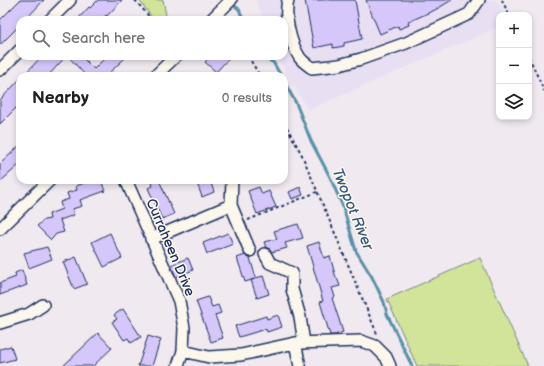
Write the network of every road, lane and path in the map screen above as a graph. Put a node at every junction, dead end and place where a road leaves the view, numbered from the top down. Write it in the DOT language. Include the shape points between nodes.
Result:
graph roads {
  1 [pos="70,0"];
  2 [pos="135,0"];
  3 [pos="231,0"];
  4 [pos="288,0"];
  5 [pos="479,0"];
  6 [pos="502,0"];
  7 [pos="508,12"];
  8 [pos="54,16"];
  9 [pos="149,16"];
  10 [pos="215,16"];
  11 [pos="287,16"];
  12 [pos="288,21"];
  13 [pos="16,54"];
  14 [pos="172,60"];
  15 [pos="250,60"];
  16 [pos="532,64"];
  17 [pos="0,70"];
  18 [pos="159,72"];
  19 [pos="258,72"];
  20 [pos="544,91"];
  21 [pos="288,129"];
  22 [pos="46,184"];
  23 [pos="128,184"];
  24 [pos="232,184"];
  25 [pos="317,192"];
  26 [pos="231,205"];
  27 [pos="239,224"];
  28 [pos="0,229"];
  29 [pos="151,239"];
  30 [pos="250,251"];
  31 [pos="265,254"];
  32 [pos="43,305"];
  33 [pos="0,323"];
  34 [pos="378,338"];
  35 [pos="299,343"];
  36 [pos="183,351"];
  37 [pos="178,366"];
  38 [pos="300,366"];
  39 [pos="390,366"];
  1 -- 8 [label="street"];
  2 -- 9 [label="path"];
  3 -- 10 [label="street"];
  4 -- 11 [label="street"];
  5 -- 12 [label="street" via="469,14 406,43 339,65 312,68 300,58 293,44"];
  6 -- 7 [label="path"];
  13 -- 17 [label="street"];
  14 -- 18 [label="street"];
  15 -- 19 [label="path"];
  16 -- 20 [label="path"];
  21 -- 25 [label="path"];
  22 -- 28 [label="street"];
  23 -- 29 [label="street, Curraheen Drive"];
  24 -- 26 [label="street"];
  25 -- 27 [label="path"];
  25 -- 34 [label="path"];
  26 -- 27 [label="street"];
  26 -- 29 [label="street"];
  27 -- 30 [label="street"];
  29 -- 36 [label="street, Curraheen Drive" via="179,301 184,328"];
  31 -- 35 [label="street" via="270,263 292,273 292,289 300,317"];
  32 -- 33 [label="street" via="29,314"];
  35 -- 36 [label="street" via="242,355 209,357"];
  35 -- 38 [label="street"];
  35 -- 39 [label="street" via="361,341 375,346 386,357"];
  36 -- 37 [label="street, Curraheen Drive"];
}
